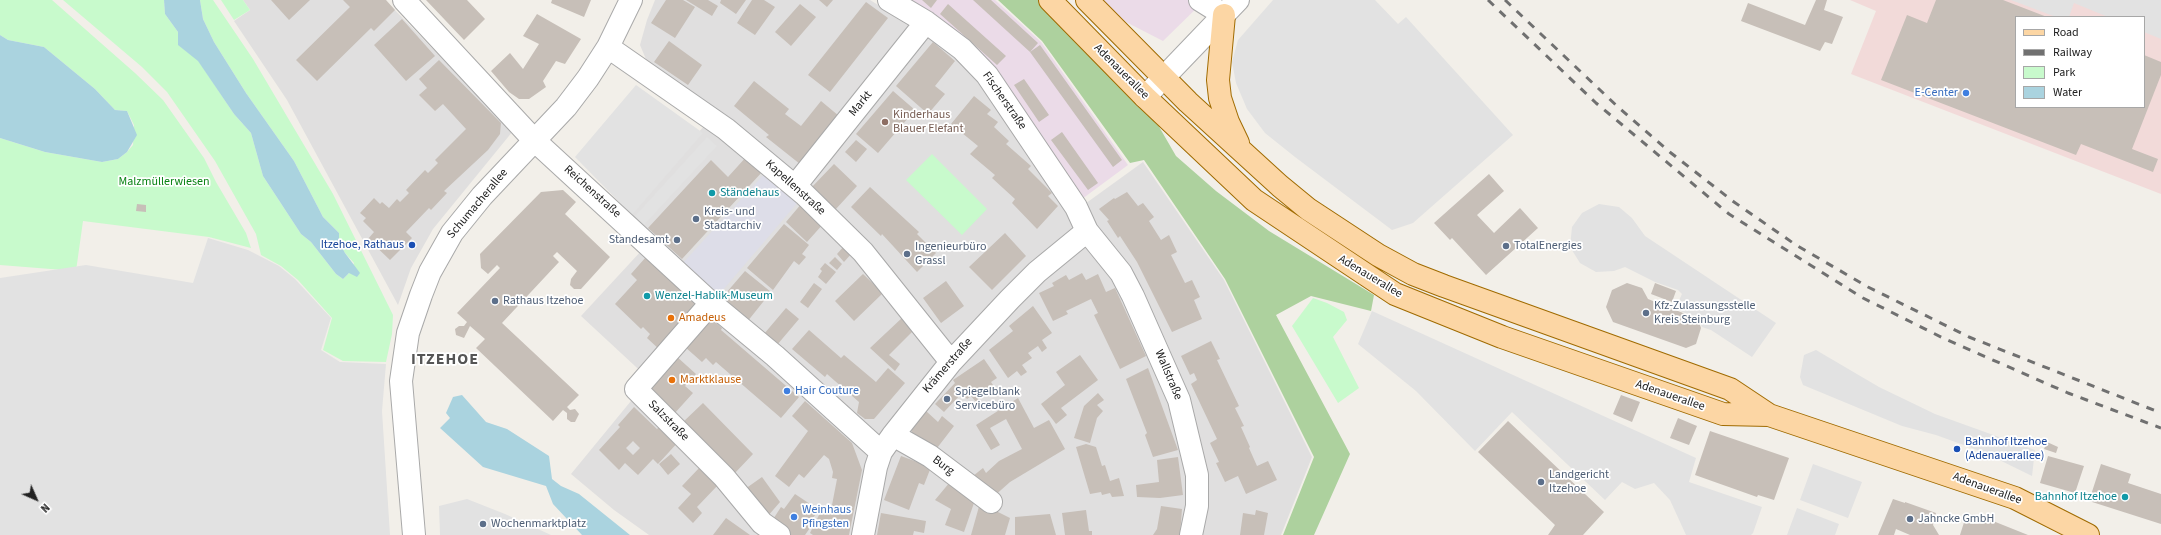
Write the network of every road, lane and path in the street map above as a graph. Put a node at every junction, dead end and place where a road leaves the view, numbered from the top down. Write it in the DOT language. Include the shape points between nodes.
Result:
graph roads {
  1 [pos="404,0"];
  2 [pos="631,0"];
  3 [pos="889,0"];
  4 [pos="1050,0"];
  5 [pos="1087,0"];
  6 [pos="1200,0"];
  7 [pos="1231,8"];
  8 [pos="926,22"];
  9 [pos="608,47"];
  10 [pos="1164,79"];
  11 [pos="1145,97"];
  12 [pos="534,140"];
  13 [pos="1241,149"];
  14 [pos="794,186"];
  15 [pos="1087,231"];
  16 [pos="711,304"];
  17 [pos="951,362"];
  18 [pos="1769,415"];
  19 [pos="887,443"];
  20 [pos="991,502"];
  21 [pos="414,535"];
  22 [pos="779,535"];
  23 [pos="863,535"];
  24 [pos="1191,535"];
  25 [pos="2088,535"];
  1 -- 12 [label="street, Reichenstraße"];
  2 -- 9 [label="street, Schumacherallee"];
  3 -- 8 [label="street, Fischerstraße"];
  4 -- 11 [label="main road, Adenauerallee"];
  5 -- 10 [label="main road, Adenauerallee"];
  6 -- 7 [label="street"];
  7 -- 10 [label="street"];
  7 -- 13 [label="main road" via="1218,80 1220,98 1228,122"];
  8 -- 14 [label="street, Markt"];
  8 -- 15 [label="street, Fischerstraße" via="962,49 987,75 1076,207"];
  9 -- 12 [label="street, Schumacherallee" via="574,98"];
  9 -- 14 [label="street, Kapellenstraße" via="726,129"];
  10 -- 11 [label="street"];
  10 -- 13 [label="main road, Adenauerallee"];
  11 -- 18 [label="main road, Adenauerallee" via="1254,200 1395,294 1523,345 1723,414"];
  12 -- 16 [label="street, Reichenstraße"];
  12 -- 21 [label="street, Schumacherallee" via="452,233 430,272 412,318 401,381"];
  13 -- 18 [label="main road, Adenauerallee" via="1258,167 1308,209 1378,255 1413,274 1730,389"];
  14 -- 17 [label="street, Kapellenstraße" via="863,252"];
  15 -- 17 [label="street, Krämerstraße" via="1037,272"];
  15 -- 24 [label="street, Wallstraße" via="1121,273 1179,400 1197,476 1197,506"];
  16 -- 19 [label="street, Reichenstraße"];
  16 -- 22 [label="street, Salzstraße" via="636,389 724,477 762,524"];
  17 -- 19 [label="street, Krämerstraße"];
  18 -- 25 [label="main road, Adenauerallee" via="2015,498"];
  19 -- 20 [label="street, Burg" via="930,456"];
  19 -- 23 [label="street, Krämerstraße" via="870,488"];
}
